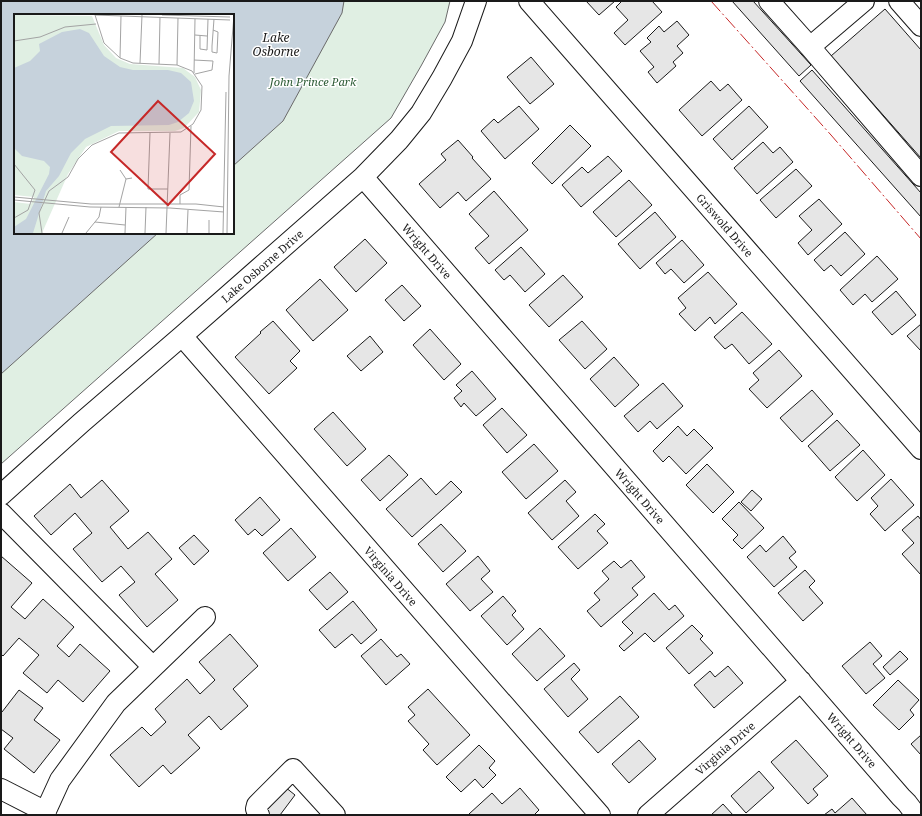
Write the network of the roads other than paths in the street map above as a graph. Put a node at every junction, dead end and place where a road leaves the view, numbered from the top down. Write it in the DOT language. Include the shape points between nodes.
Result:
graph roads {
  1 [pos="476,1"];
  2 [pos="529,1"];
  3 [pos="769,1"];
  4 [pos="864,1"];
  5 [pos="899,1"];
  6 [pos="921,26"];
  7 [pos="810,47"];
  8 [pos="921,176"];
  9 [pos="363,177"];
  10 [pos="182,336"];
  11 [pos="921,449"];
  12 [pos="1,495"];
  13 [pos="1,513"];
  14 [pos="205,617"];
  15 [pos="153,667"];
  16 [pos="801,681"];
  17 [pos="1,789"];
  18 [pos="257,812"];
  19 [pos="917,813"];
  20 [pos="45,814"];
  21 [pos="336,815"];
  22 [pos="600,815"];
  23 [pos="648,815"];
  1 -- 9 [label="street, Lake Osborne Drive" via="462,41 424,107 399,140"];
  2 -- 11 [label="street, Griswold Drive"];
  3 -- 7 [label="street"];
  4 -- 7 [label="street"];
  5 -- 6 [label="street"];
  7 -- 8 [label="street"];
  9 -- 10 [label="street, Lake Osborne Drive"];
  9 -- 16 [label="street, Wright Drive"];
  10 -- 12 [label="street, Lake Osborne Drive"];
  10 -- 22 [label="street, Virginia Drive"];
  13 -- 15 [label="street"];
  14 -- 15 [label="street"];
  15 -- 20 [label="street" via="116,703 60,780"];
  16 -- 19 [label="street, Wright Drive"];
  16 -- 23 [label="street, Virginia Drive"];
  17 -- 20 [label="street"];
  18 -- 21 [label="street" via="257,805 293,769"];
}
